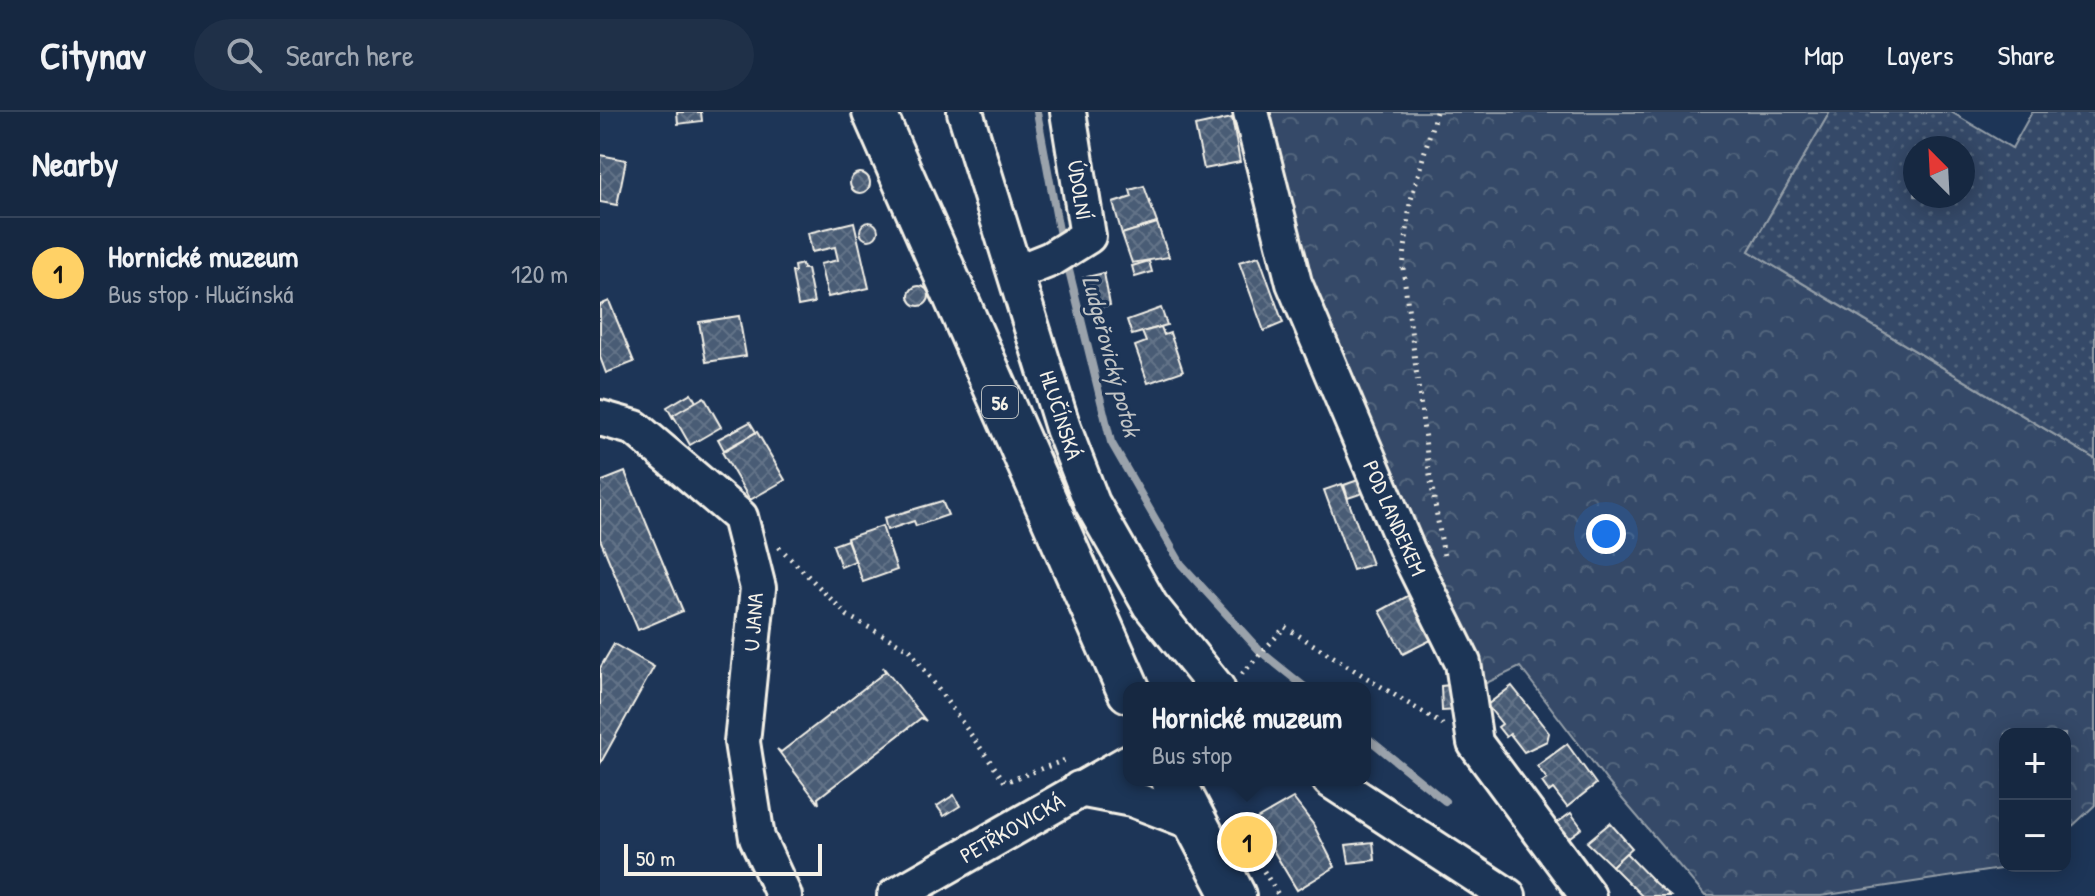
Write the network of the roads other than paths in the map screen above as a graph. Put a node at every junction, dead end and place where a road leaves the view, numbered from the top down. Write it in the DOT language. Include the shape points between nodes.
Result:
graph roads {
  1 [pos="874,112"];
  2 [pos="965,112"];
  3 [pos="1068,112"];
  4 [pos="1251,112"];
  5 [pos="1016,273"];
  6 [pos="600,418"];
  7 [pos="1125,682"];
  8 [pos="1212,682"];
  9 [pos="1123,765"];
  10 [pos="1176,786"];
  11 [pos="1339,786"];
  12 [pos="1079,789"];
  13 [pos="1195,823"];
  14 [pos="784,896"];
  15 [pos="895,896"];
  16 [pos="1234,896"];
  17 [pos="1508,896"];
  18 [pos="1588,896"];
  1 -- 7 [label="main road, 56"];
  2 -- 5 [label="street, HLUČÍNSKÁ"];
  3 -- 5 [label="street, ÚDOLNÍ" via="1088,236"];
  4 -- 18 [label="street, POD LANDEKEM" via="1294,283 1407,550 1463,663 1475,743"];
  5 -- 8 [label="street, HLUČÍNSKÁ" via="1063,428 1104,526 1150,605"];
  6 -- 14 [label="street, U JANA" via="635,428 740,517 758,588 742,742 757,838"];
  9 -- 12 [label="street, PETŘKOVICKÁ"];
  10 -- 13 [label="main road"];
  11 -- 17 [label="street"];
  12 -- 13 [label="street" via="1132,799"];
  12 -- 15 [label="street, PETŘKOVICKÁ"];
  13 -- 16 [label="main road"];
}
